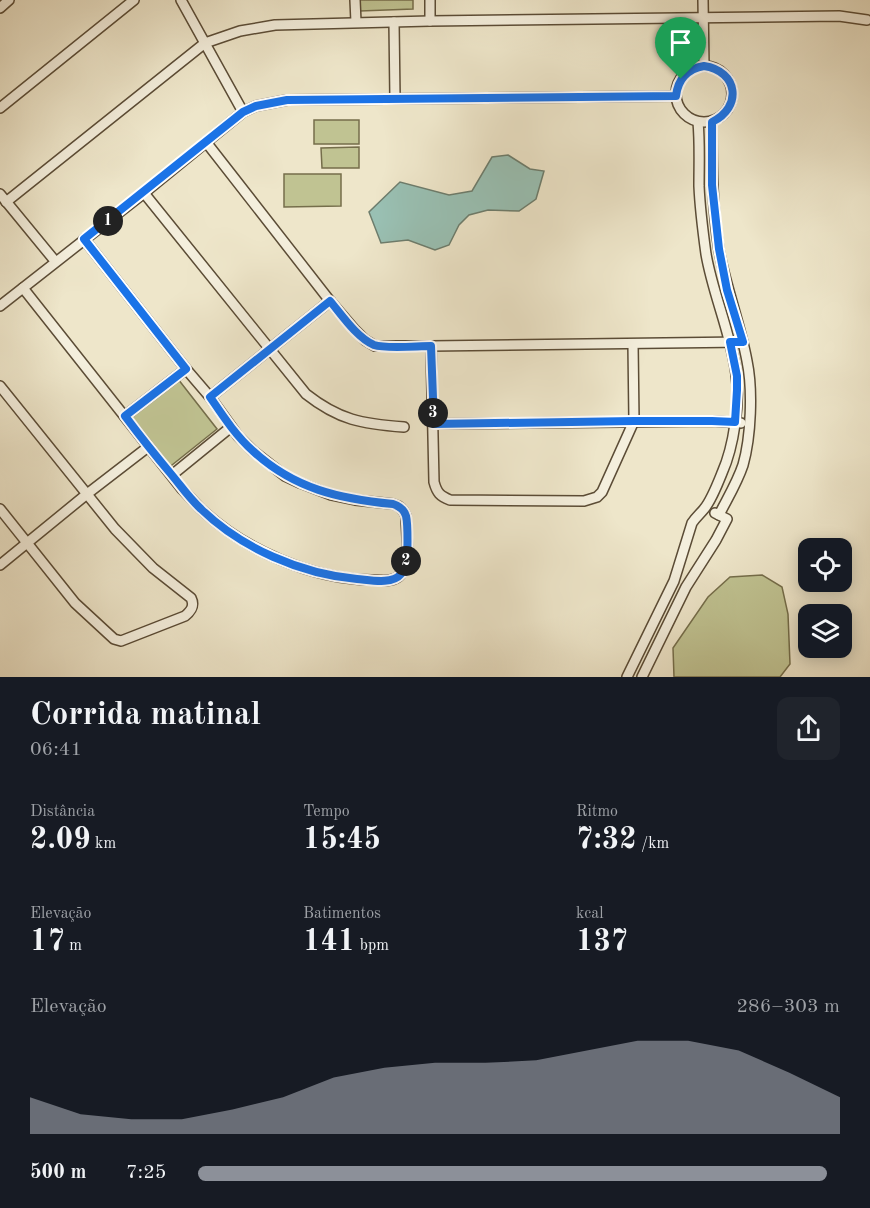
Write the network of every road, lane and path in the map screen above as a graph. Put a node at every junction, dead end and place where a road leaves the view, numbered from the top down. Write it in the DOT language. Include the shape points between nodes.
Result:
graph roads {
  1 [pos="9,0"];
  2 [pos="134,0"];
  3 [pos="181,0"];
  4 [pos="356,0"];
  5 [pos="430,0"];
  6 [pos="703,0"];
  7 [pos="0,8"];
  8 [pos="704,18"];
  9 [pos="867,20"];
  10 [pos="430,21"];
  11 [pos="357,22"];
  12 [pos="394,22"];
  13 [pos="205,43"];
  14 [pos="704,66"];
  15 [pos="676,96"];
  16 [pos="394,99"];
  17 [pos="0,108"];
  18 [pos="243,112"];
  19 [pos="698,122"];
  20 [pos="712,122"];
  21 [pos="206,142"];
  22 [pos="144,193"];
  23 [pos="3,198"];
  24 [pos="84,239"];
  25 [pos="55,261"];
  26 [pos="22,288"];
  27 [pos="330,301"];
  28 [pos="0,306"];
  29 [pos="730,342"];
  30 [pos="743,342"];
  31 [pos="633,344"];
  32 [pos="431,346"];
  33 [pos="270,349"];
  34 [pos="186,369"];
  35 [pos="0,386"];
  36 [pos="210,397"];
  37 [pos="125,416"];
  38 [pos="634,421"];
  39 [pos="735,422"];
  40 [pos="749,423"];
  41 [pos="434,424"];
  42 [pos="231,427"];
  43 [pos="404,427"];
  44 [pos="148,447"];
  45 [pos="172,475"];
  46 [pos="87,494"];
  47 [pos="0,509"];
  48 [pos="704,509"];
  49 [pos="719,515"];
  50 [pos="27,543"];
  51 [pos="0,565"];
  52 [pos="674,581"];
  53 [pos="686,587"];
  54 [pos="627,677"];
  55 [pos="642,677"];
  1 -- 7 [label="street"];
  2 -- 17 [label="street"];
  3 -- 13 [label="street"];
  4 -- 11 [label="street"];
  5 -- 10 [label="street"];
  6 -- 8 [label="street"];
  8 -- 9 [label="street" via="839,16"];
  8 -- 10 [label="street"];
  8 -- 14 [label="street"];
  10 -- 12 [label="street"];
  11 -- 12 [label="street"];
  11 -- 13 [label="street" via="275,25"];
  12 -- 16 [label="street"];
  13 -- 18 [label="street"];
  13 -- 23 [label="street"];
  14 -- 15 [label="street" via="687,72"];
  14 -- 20 [label="street" via="721,71 733,95 727,112"];
  15 -- 16 [label="street"];
  15 -- 19 [label="street" via="683,112"];
  16 -- 18 [label="street" via="287,100"];
  18 -- 21 [label="street"];
  19 -- 20 [label="street"];
  19 -- 29 [label="street" via="704,237 711,279"];
  20 -- 30 [label="street" via="712,185 719,249"];
  21 -- 22 [label="street"];
  21 -- 27 [label="street"];
  22 -- 24 [label="street"];
  22 -- 33 [label="street"];
  23 -- 25 [label="street"];
  24 -- 25 [label="street"];
  24 -- 34 [label="street"];
  25 -- 26 [label="street"];
  26 -- 28 [label="street"];
  26 -- 37 [label="street"];
  27 -- 32 [label="street" via="365,340 375,345"];
  27 -- 33 [label="street"];
  29 -- 30 [label="street"];
  29 -- 31 [label="street"];
  29 -- 39 [label="street" via="737,376"];
  30 -- 40 [label="street" via="750,378"];
  31 -- 32 [label="street"];
  31 -- 38 [label="street"];
  32 -- 41 [label="street"];
  33 -- 36 [label="street"];
  33 -- 43 [label="street" via="306,394 319,404 356,422"];
  34 -- 36 [label="street"];
  34 -- 37 [label="street"];
  35 -- 46 [label="street"];
  36 -- 42 [label="street"];
  37 -- 44 [label="street"];
  38 -- 39 [label="street"];
  38 -- 41 [label="street"];
  38 -- 41 [label="street" via="602,492 584,501 442,497 434,482"];
  39 -- 40 [label="street"];
  39 -- 48 [label="street" via="727,460"];
  40 -- 49 [label="street" via="742,466"];
  42 -- 45 [label="street"];
  42 -- 45 [label="street" via="285,476 331,495 399,506 406,516 407,557 402,573 389,580 345,578 274,557 202,510"];
  44 -- 45 [label="street"];
  44 -- 46 [label="street"];
  46 -- 50 [label="street"];
  46 -- 50 [label="street" via="135,551 191,598 190,612 121,641 114,639 75,603"];
  47 -- 50 [label="street"];
  48 -- 49 [label="street"];
  48 -- 52 [label="street" via="692,523"];
  49 -- 53 [label="street" via="727,519"];
  50 -- 51 [label="street"];
  52 -- 53 [label="street"];
  52 -- 54 [label="street"];
  53 -- 55 [label="street"];
}
